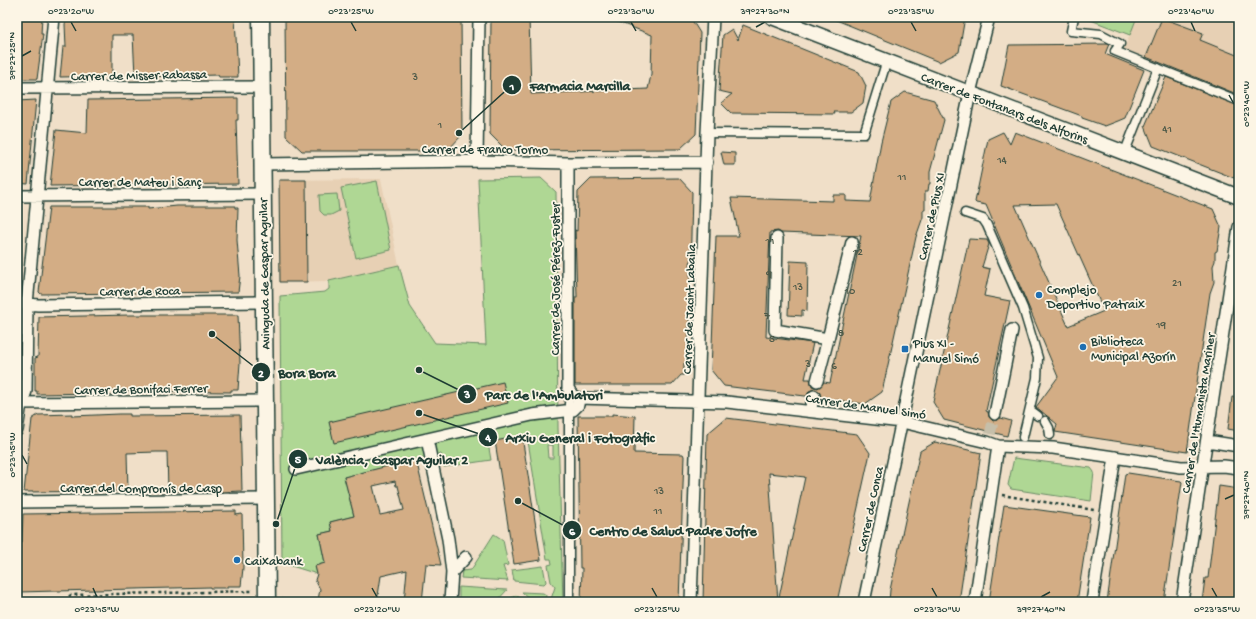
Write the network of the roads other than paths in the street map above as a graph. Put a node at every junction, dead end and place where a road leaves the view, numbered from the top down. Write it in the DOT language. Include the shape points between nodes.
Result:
graph roads {
  1 [pos="54,17"];
  2 [pos="261,17"];
  3 [pos="479,17"];
  4 [pos="713,17"];
  5 [pos="775,17"];
  6 [pos="989,17"];
  7 [pos="1074,17"];
  8 [pos="887,60"];
  9 [pos="1158,68"];
  10 [pos="261,87"];
  11 [pos="17,88"];
  12 [pos="47,88"];
  13 [pos="970,93"];
  14 [pos="1239,101"];
  15 [pos="707,133"];
  16 [pos="1124,154"];
  17 [pos="477,160"];
  18 [pos="707,162"];
  19 [pos="568,163"];
  20 [pos="262,164"];
  21 [pos="262,194"];
  22 [pos="38,195"];
  23 [pos="17,196"];
  24 [pos="1239,197"];
  25 [pos="965,213"];
  26 [pos="1239,230"];
  27 [pos="777,238"];
  28 [pos="852,242"];
  29 [pos="264,302"];
  30 [pos="22,303"];
  31 [pos="1012,330"];
  32 [pos="828,338"];
  33 [pos="817,381"];
  34 [pos="814,396"];
  35 [pos="264,401"];
  36 [pos="699,401"];
  37 [pos="572,402"];
  38 [pos="20,403"];
  39 [pos="1030,410"];
  40 [pos="810,411"];
  41 [pos="995,414"];
  42 [pos="902,422"];
  43 [pos="17,430"];
  44 [pos="1050,435"];
  45 [pos="1023,437"];
  46 [pos="427,439"];
  47 [pos="992,441"];
  48 [pos="1207,441"];
  49 [pos="1239,446"];
  50 [pos="1115,457"];
  51 [pos="1202,467"];
  52 [pos="1239,468"];
  53 [pos="296,469"];
  54 [pos="265,499"];
  55 [pos="17,502"];
  56 [pos="466,557"];
  57 [pos="452,572"];
  58 [pos="261,597"];
  59 [pos="450,602"];
  60 [pos="569,602"];
  61 [pos="691,602"];
  62 [pos="864,602"];
  63 [pos="975,602"];
  64 [pos="1092,602"];
  65 [pos="1182,602"];
  1 -- 12 [label="street"];
  2 -- 10 [label="main road, Avinguda de Gaspar Aguilar"];
  3 -- 17 [label="street"];
  4 -- 15 [label="street, Carrer de Jacint Labaila"];
  5 -- 8 [label="street, Carrer de Fontanars dels Alforins"];
  6 -- 13 [label="street, Carrer de Pius XI"];
  7 -- 9 [label="street" via="1071,31 1101,34 1120,44 1115,51"];
  8 -- 13 [label="street, Carrer de Fontanars dels Alforins"];
  8 -- 15 [label="street" via="864,134"];
  9 -- 14 [label="street"];
  9 -- 16 [label="street"];
  10 -- 12 [label="street, Carrer de Misser Rabassa"];
  10 -- 20 [label="main road, Avinguda de Gaspar Aguilar"];
  11 -- 12 [label="street, Carrer de Misser Rabassa"];
  12 -- 22 [label="street"];
  13 -- 16 [label="street, Carrer de Fontanars dels Alforins"];
  13 -- 42 [label="street, Carrer de Pius XI"];
  15 -- 18 [label="street, Carrer de Jacint Labaila"];
  16 -- 24 [label="street, Carrer de Fontanars dels Alforins"];
  17 -- 19 [label="street, Carrer de Franco Tormo"];
  17 -- 20 [label="street, Carrer de Franco Tormo"];
  18 -- 19 [label="street, Carrer de Franco Tormo"];
  18 -- 36 [label="street, Carrer de Jacint Labaila"];
  19 -- 37 [label="street, Carrer de José Pérez-Fuster" via="568,388"];
  20 -- 21 [label="main road, Avinguda de Gaspar Aguilar"];
  21 -- 22 [label="street, Carrer de Mateu i Sanç"];
  21 -- 29 [label="main road, Avinguda de Gaspar Aguilar"];
  22 -- 23 [label="street, Carrer de Mateu i Sanç"];
  22 -- 30 [label="street"];
  25 -- 39 [label="street" via="983,219 987,225 1023,308 1038,358 1037,378"];
  26 -- 48 [label="street, Carrer de l'Humanista Mariner"];
  27 -- 32 [label="street" via="775,330"];
  28 -- 32 [label="street"];
  29 -- 30 [label="street, Carrer de Roca"];
  29 -- 35 [label="main road, Avinguda de Gaspar Aguilar"];
  30 -- 38 [label="street" via="26,392"];
  31 -- 41 [label="street"];
  32 -- 33 [label="street"];
  34 -- 40 [label="street"];
  35 -- 38 [label="street, Carrer de Bonifaci Ferrer"];
  35 -- 54 [label="main road, Avinguda de Gaspar Aguilar"];
  36 -- 37 [label="street, Carrer de Manuel Simó"];
  36 -- 40 [label="street, Carrer de Manuel Simó"];
  36 -- 61 [label="street, Carrer de Jacint Labaila"];
  37 -- 46 [label="street, Carrer de Manuel Simó" via="532,415"];
  37 -- 60 [label="street, Carrer de José Pérez-Fuster"];
  38 -- 43 [label="street"];
  39 -- 44 [label="street" via="1042,418 1049,428"];
  39 -- 45 [label="street"];
  40 -- 42 [label="street, Carrer de Manuel Simó"];
  42 -- 47 [label="street, Carrer de Manuel Simó"];
  42 -- 62 [label="street, Carrer de Conca"];
  46 -- 53 [label="street, Carrer de Manuel Simó"];
  46 -- 57 [label="street" via="448,539"];
  47 -- 50 [label="street, Carrer de Manuel Simó"];
  47 -- 63 [label="street"];
  48 -- 49 [label="street"];
  48 -- 51 [label="street, Carrer de l'Humanista Mariner"];
  50 -- 51 [label="street, Carrer de Manuel Simó" via="1181,467"];
  50 -- 64 [label="street"];
  51 -- 52 [label="street, Carrer de Manuel Simó"];
  51 -- 65 [label="street, Carrer de l'Humanista Mariner"];
  54 -- 55 [label="street, Carrer del Compromís de Casp"];
  54 -- 58 [label="main road, Avinguda de Gaspar Aguilar"];
  56 -- 57 [label="street"];
  57 -- 59 [label="street"];
}
